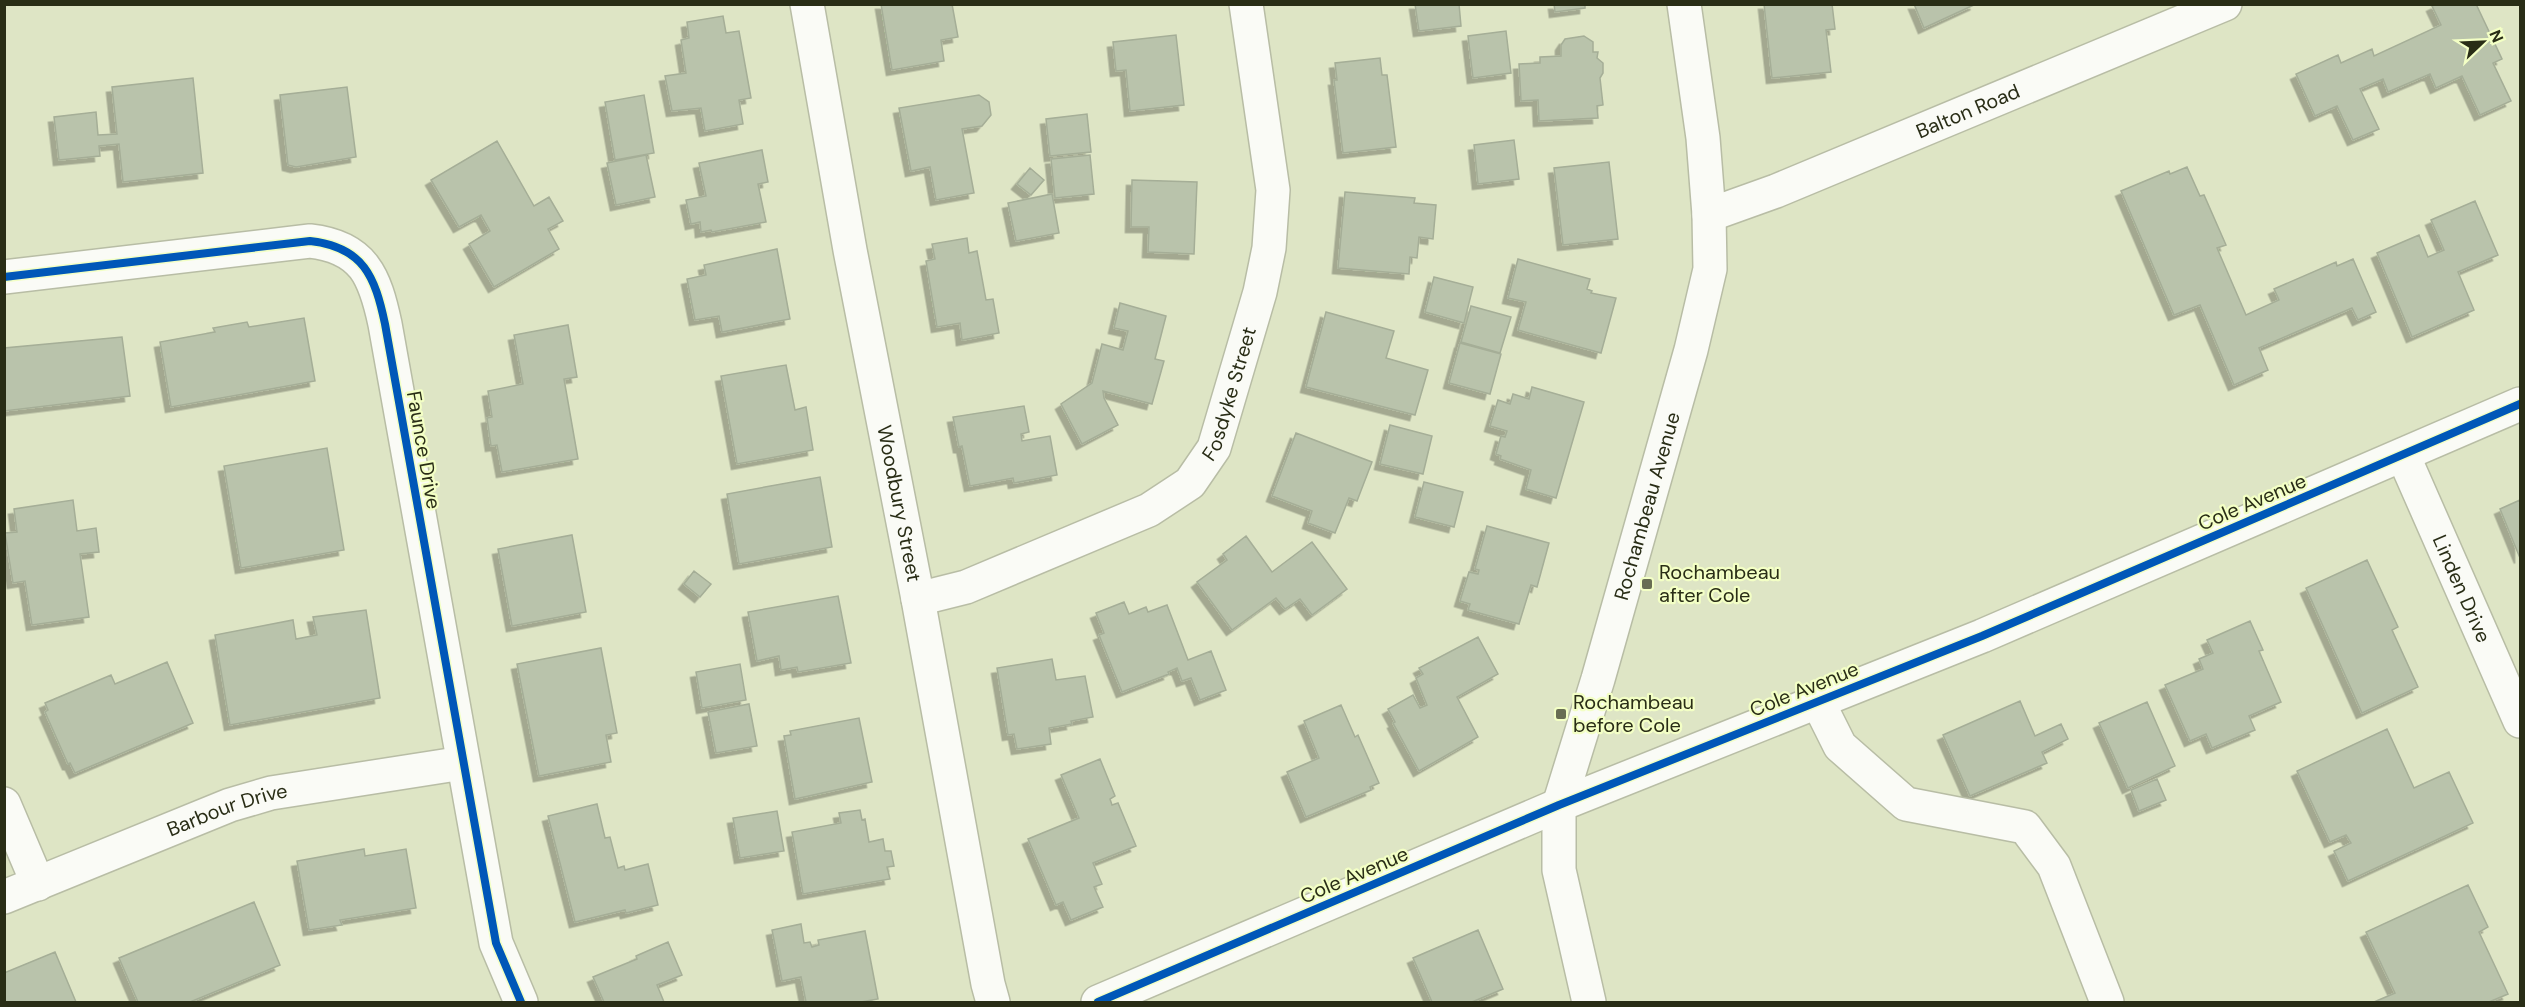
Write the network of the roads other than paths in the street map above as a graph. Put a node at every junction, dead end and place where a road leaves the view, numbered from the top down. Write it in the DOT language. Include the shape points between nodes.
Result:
graph roads {
  1 [pos="807,4"];
  2 [pos="1246,4"];
  3 [pos="1684,4"];
  4 [pos="2225,4"];
  5 [pos="1709,215"];
  6 [pos="4,278"];
  7 [pos="2520,404"];
  8 [pos="2403,455"];
  9 [pos="918,599"];
  10 [pos="1818,702"];
  11 [pos="2520,721"];
  12 [pos="463,762"];
  13 [pos="4,804"];
  14 [pos="1559,805"];
  15 [pos="38,884"];
  16 [pos="4,897"];
  17 [pos="521,1002"];
  18 [pos="993,1002"];
  19 [pos="1098,1002"];
  20 [pos="1588,1002"];
  21 [pos="2107,1002"];
  1 -- 9 [label="street, Woodbury Street"];
  2 -- 9 [label="street, Fosdyke Street" via="1273,189 1269,248 1214,448 1190,483 1149,510 966,588"];
  3 -- 5 [label="street, Rochambeau Avenue" via="1703,138"];
  4 -- 5 [label="street, Balton Road" via="1776,191"];
  5 -- 14 [label="street, Rochambeau Avenue" via="1710,269 1691,350"];
  6 -- 12 [label="street, Faunce Drive" via="310,241 339,247 361,262 376,285 385,324"];
  7 -- 8 [label="street, Cole Avenue"];
  8 -- 10 [label="street, Cole Avenue"];
  8 -- 11 [label="street, Linden Drive"];
  9 -- 18 [label="street, Woodbury Street"];
  10 -- 14 [label="street, Cole Avenue"];
  10 -- 21 [label="street" via="1840,746 1906,804 2025,827 2054,866"];
  12 -- 15 [label="street, Barbour Drive" via="271,793 230,805"];
  12 -- 17 [label="street, Faunce Drive" via="496,943"];
  13 -- 15 [label="street"];
  14 -- 19 [label="street, Cole Avenue"];
  14 -- 20 [label="street, Rochambeau Avenue" via="1559,870"];
  15 -- 16 [label="street, Barbour Drive"];
}
